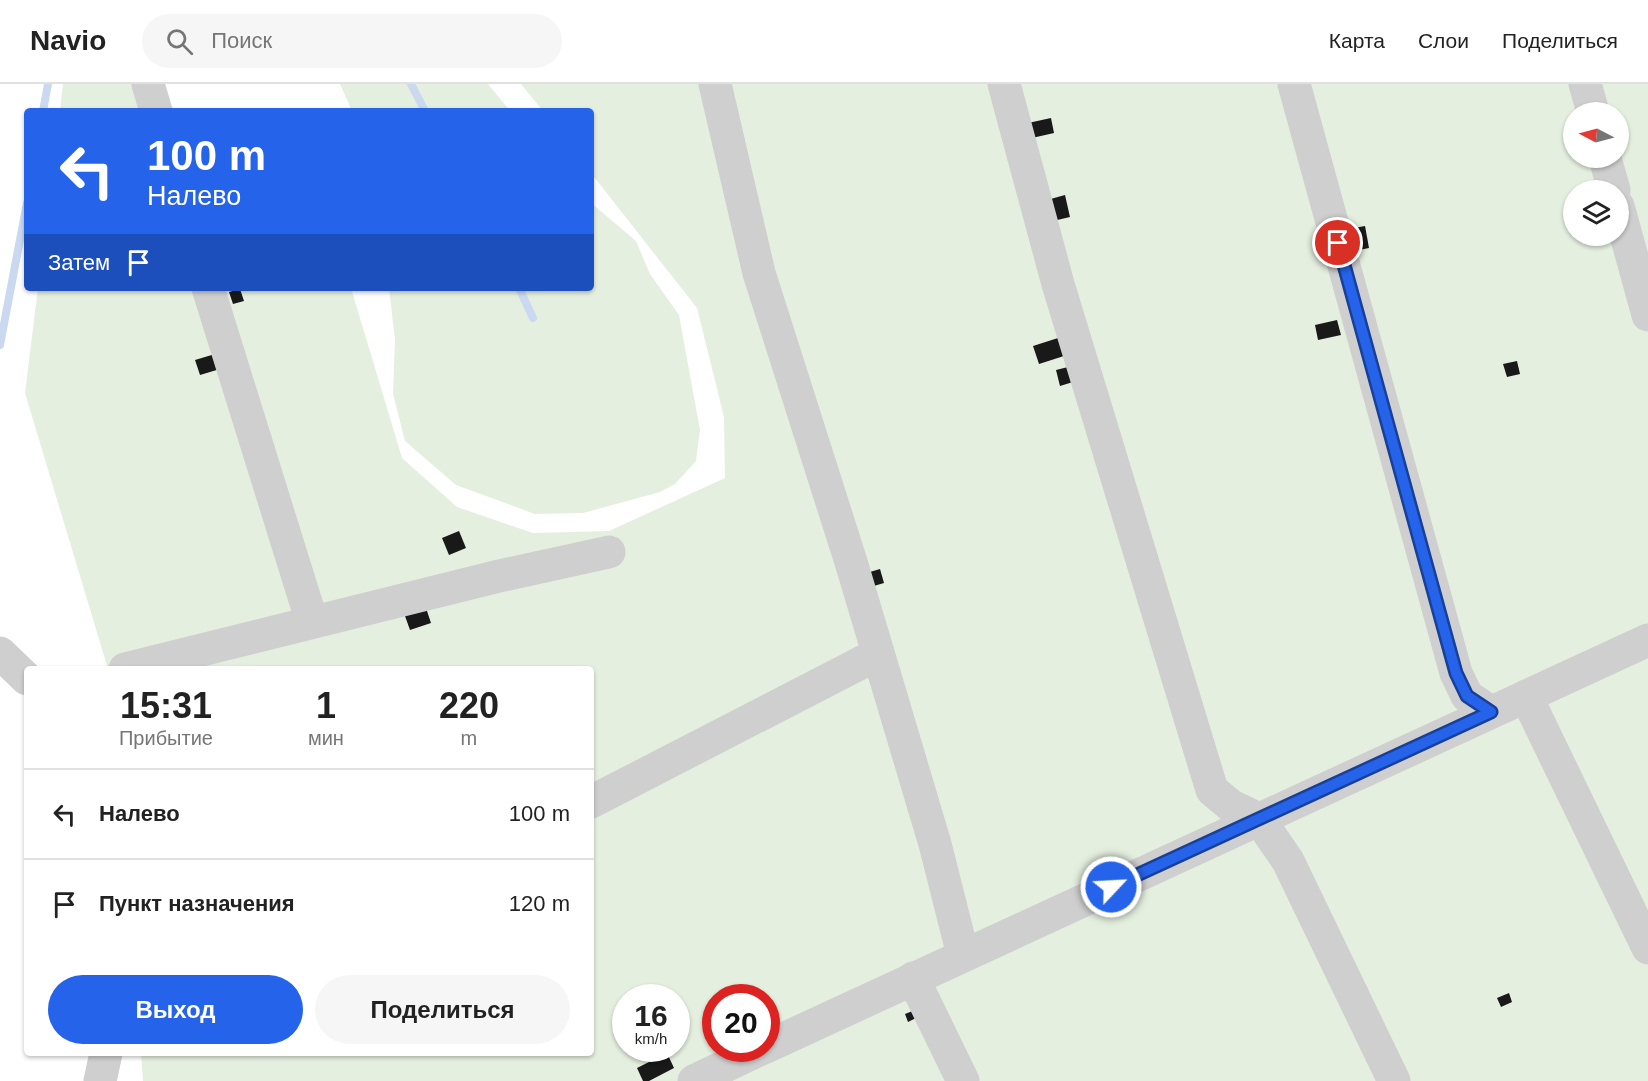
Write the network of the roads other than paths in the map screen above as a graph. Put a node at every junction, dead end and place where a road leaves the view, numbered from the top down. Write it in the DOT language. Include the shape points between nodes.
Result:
graph roads {
  1 [pos="148,84"];
  2 [pos="715,84"];
  3 [pos="1004,84"];
  4 [pos="1294,84"];
  5 [pos="1585,84"];
  6 [pos="1590,102"];
  7 [pos="155,108"];
  8 [pos="1629,246"];
  9 [pos="208,291"];
  10 [pos="1648,315"];
  11 [pos="609,552"];
  12 [pos="312,622"];
  13 [pos="1648,640"];
  14 [pos="0,653"];
  15 [pos="878,654"];
  16 [pos="137,666"];
  17 [pos="24,676"];
  18 [pos="1526,696"];
  19 [pos="1491,712"];
  20 [pos="594,800"];
  21 [pos="1259,819"];
  22 [pos="1648,948"];
  23 [pos="963,955"];
  24 [pos="913,978"];
  25 [pos="780,1041"];
  26 [pos="105,1056"];
  27 [pos="735,1062"];
  28 [pos="100,1081"];
  29 [pos="694,1081"];
  30 [pos="963,1081"];
  31 [pos="1394,1081"];
  1 -- 7 [label="lane"];
  2 -- 15 [label="lane" via="759,273"];
  3 -- 21 [label="lane" via="1058,284 1212,790 1230,805"];
  4 -- 19 [label="lane" via="1456,673 1467,696"];
  5 -- 6 [label="lane"];
  8 -- 10 [label="lane"];
  9 -- 12 [label="lane"];
  11 -- 12 [label="lane"];
  12 -- 16 [label="lane"];
  13 -- 18 [label="lane"];
  14 -- 17 [label="lane"];
  15 -- 20 [label="lane"];
  15 -- 23 [label="lane" via="935,844"];
  18 -- 19 [label="lane"];
  18 -- 22 [label="lane"];
  19 -- 21 [label="lane"];
  21 -- 23 [label="lane"];
  21 -- 31 [label="lane" via="1288,861"];
  23 -- 24 [label="lane"];
  24 -- 25 [label="lane"];
  24 -- 30 [label="lane"];
  26 -- 28 [label="lane"];
  27 -- 29 [label="lane"];
}
